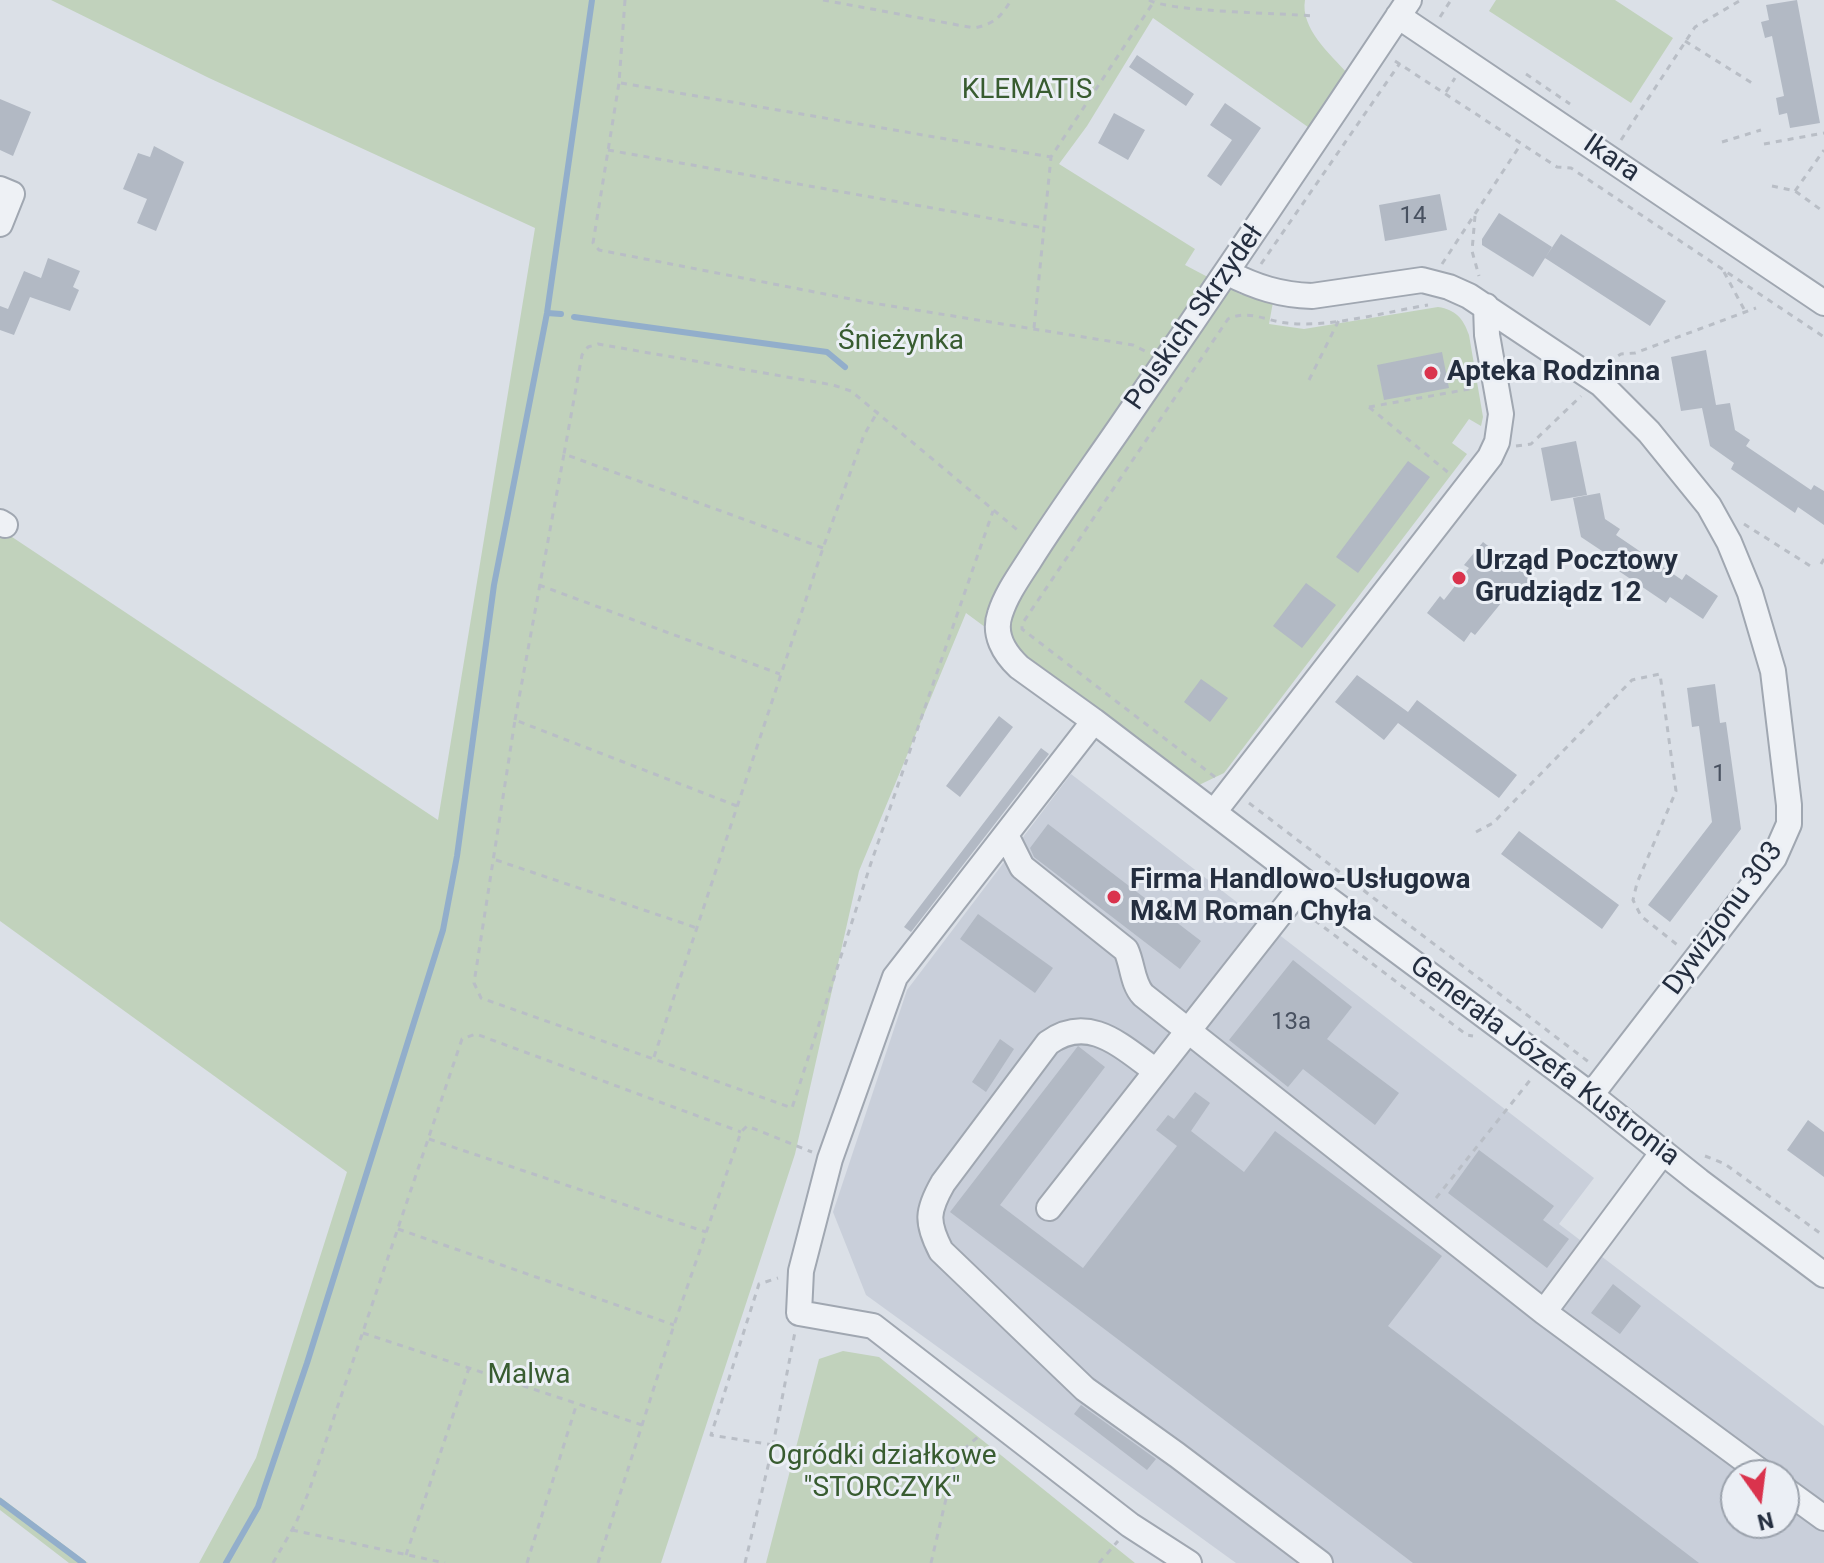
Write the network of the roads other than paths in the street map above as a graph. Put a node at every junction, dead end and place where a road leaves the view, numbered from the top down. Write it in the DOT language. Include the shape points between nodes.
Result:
graph roads {
  1 [pos="1404,8"];
  2 [pos="6,191"];
  3 [pos="0,224"];
  4 [pos="1228,273"];
  5 [pos="1824,303"];
  6 [pos="1486,306"];
  7 [pos="1001,642"];
  8 [pos="1094,721"];
  9 [pos="1214,812"];
  10 [pos="1006,835"];
  11 [pos="1305,882"];
  12 [pos="1187,1031"];
  13 [pos="1156,1071"];
  14 [pos="1599,1086"];
  15 [pos="1663,1152"];
  16 [pos="1049,1208"];
  17 [pos="1824,1275"];
  18 [pos="1544,1312"];
  19 [pos="1743,1459"];
  20 [pos="1800,1501"];
  21 [pos="1824,1518"];
  22 [pos="1189,1563"];
  23 [pos="1320,1563"];
  1 -- 4 [label="street, Polskich Skrzydeł"];
  1 -- 5 [label="street, Ikara"];
  2 -- 3 [label="street"];
  4 -- 6 [label="street, Dywizjonu 303" via="1267,291 1312,296 1422,280"];
  4 -- 7 [label="street, Polskich Skrzydeł" via="1008,595 997,628"];
  6 -- 9 [label="street" via="1501,414 1490,457"];
  6 -- 14 [label="street, Dywizjonu 303" via="1624,404 1709,506 1750,593 1773,671 1789,824 1774,858"];
  7 -- 8 [label="street, Generała Józefa Kustronia" via="1010,660"];
  8 -- 9 [label="street, Generała Józefa Kustronia"];
  8 -- 10 [label="street"];
  9 -- 11 [label="street, Generała Józefa Kustronia"];
  10 -- 12 [label="street" via="1022,867 1126,950 1136,987"];
  10 -- 22 [label="street" via="895,977 830,1159 801,1271 799,1313 873,1326 1130,1525"];
  11 -- 12 [label="street"];
  11 -- 14 [label="street, Generała Józefa Kustronia"];
  12 -- 13 [label="street"];
  12 -- 18 [label="street"];
  13 -- 16 [label="street"];
  13 -- 23 [label="street" via="1106,1036 1061,1033 1048,1043 943,1183 929,1216 931,1231 941,1251 1085,1389"];
  14 -- 15 [label="street, Generała Józefa Kustronia"];
  15 -- 17 [label="street, Generała Józefa Kustronia"];
  15 -- 18 [label="street"];
  18 -- 19 [label="street"];
  20 -- 21 [label="street"];
}
